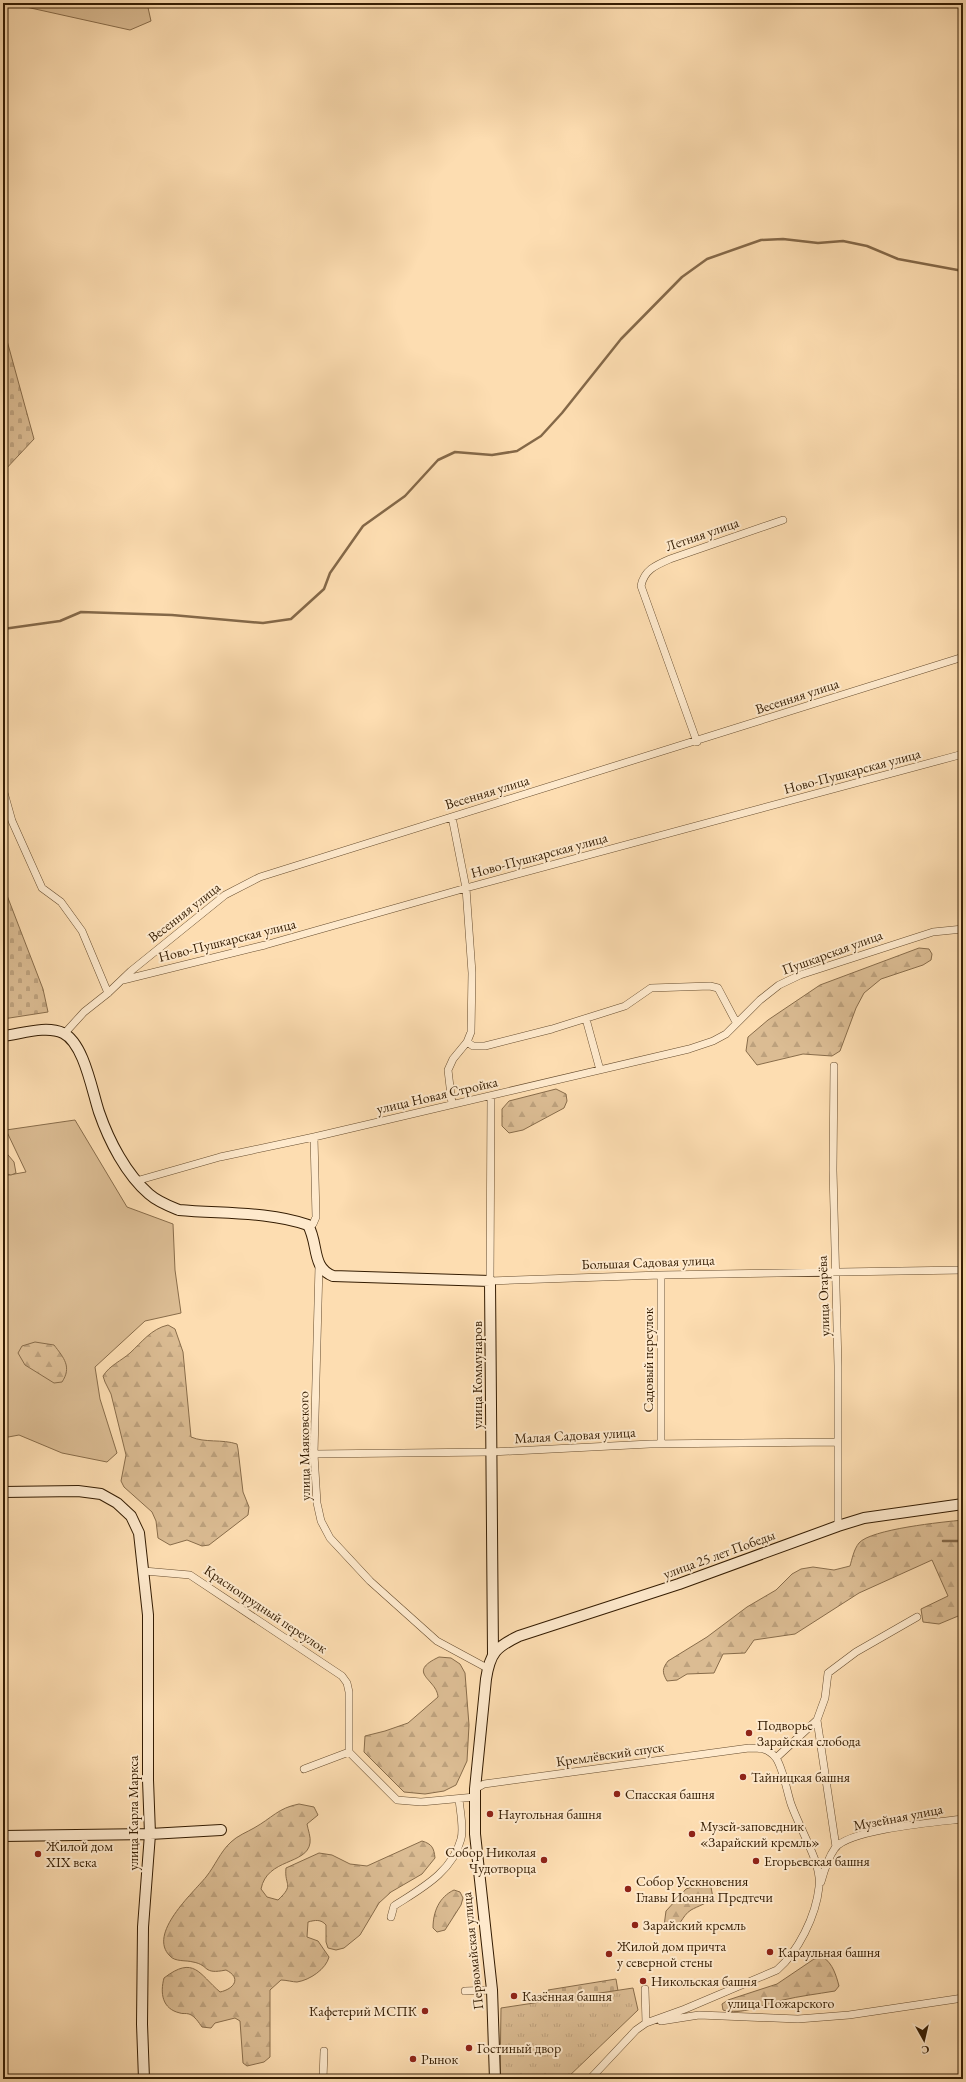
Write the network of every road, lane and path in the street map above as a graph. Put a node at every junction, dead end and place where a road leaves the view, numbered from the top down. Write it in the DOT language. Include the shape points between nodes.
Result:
graph roads {
  1 [pos="783,520"];
  2 [pos="963,657"];
  3 [pos="697,742"];
  4 [pos="963,754"];
  5 [pos="3,789"];
  6 [pos="452,817"];
  7 [pos="466,888"];
  8 [pos="963,929"];
  9 [pos="122,980"];
  10 [pos="108,993"];
  11 [pos="586,1019"];
  12 [pos="736,1022"];
  13 [pos="64,1034"];
  14 [pos="3,1036"];
  15 [pos="467,1042"];
  16 [pos="834,1066"];
  17 [pos="600,1070"];
  18 [pos="491,1096"];
  19 [pos="452,1104"];
  20 [pos="314,1137"];
  21 [pos="136,1181"];
  22 [pos="308,1225"];
  23 [pos="319,1266"];
  24 [pos="963,1270"];
  25 [pos="835,1271"];
  26 [pos="661,1275"];
  27 [pos="490,1281"];
  28 [pos="837,1442"];
  29 [pos="661,1444"];
  30 [pos="491,1452"];
  31 [pos="314,1454"];
  32 [pos="3,1492"];
  33 [pos="963,1504"];
  34 [pos="838,1526"];
  35 [pos="144,1571"];
  36 [pos="917,1617"];
  37 [pos="493,1654"];
  38 [pos="487,1668"];
  39 [pos="818,1720"];
  40 [pos="349,1752"];
  41 [pos="776,1758"];
  42 [pos="304,1769"];
  43 [pos="475,1793"];
  44 [pos="460,1799"];
  45 [pos="963,1819"];
  46 [pos="221,1830"];
  47 [pos="150,1834"];
  48 [pos="3,1836"];
  49 [pos="836,1847"];
  50 [pos="819,1888"];
  51 [pos="391,1918"];
  52 [pos="645,1989"];
  53 [pos="492,1990"];
  54 [pos="465,1991"];
  55 [pos="963,1998"];
  56 [pos="646,2023"];
  57 [pos="324,2051"];
  58 [pos="144,2079"];
  59 [pos="323,2079"];
  60 [pos="495,2079"];
  61 [pos="590,2079"];
  1 -- 3 [label="street, Летняя улица" via="670,558 653,566 643,579 641,586"];
  2 -- 3 [label="street, Весенняя улица"];
  3 -- 6 [label="street, Весенняя улица"];
  4 -- 7 [label="street, Ново-Пушкарская улица"];
  5 -- 10 [label="street" via="12,821 42,888 61,902 82,930"];
  6 -- 7 [label="street"];
  6 -- 9 [label="street, Весенняя улица" via="260,877 245,884 225,895"];
  7 -- 9 [label="street, Ново-Пушкарская улица" via="265,945"];
  7 -- 15 [label="street" via="472,973 471,1032"];
  8 -- 12 [label="street, Пушкарская улица" via="933,932 800,975 779,986"];
  9 -- 10 [label="street, Весенняя улица"];
  10 -- 13 [label="street, Весенняя улица" via="84,1012"];
  11 -- 12 [label="street" via="625,1006 651,988 710,986 718,988"];
  11 -- 15 [label="street" via="485,1046 472,1046"];
  11 -- 17 [label="street"];
  12 -- 17 [label="street, улица Новая Стройка" via="726,1034 713,1041"];
  13 -- 14 [label="street" via="44,1030"];
  13 -- 21 [label="street" via="79,1052 107,1132"];
  15 -- 19 [label="street" via="453,1059 448,1070"];
  16 -- 25 [label="street, улица Огарёва"];
  17 -- 18 [label="street, улица Новая Стройка"];
  18 -- 19 [label="street, улица Новая Стройка"];
  18 -- 27 [label="street, улица Коммунаров"];
  19 -- 20 [label="street, улица Новая Стройка"];
  20 -- 21 [label="street, улица Новая Стройка" via="220,1157"];
  20 -- 22 [label="street" via="316,1217 313,1224"];
  21 -- 22 [label="street" via="158,1201 179,1210 270,1217"];
  22 -- 23 [label="street" via="313,1234"];
  23 -- 27 [label="street, Большая Садовая улица" via="324,1273 333,1276"];
  23 -- 31 [label="street, улица Маяковского"];
  24 -- 25 [label="street, Большая Садовая улица"];
  25 -- 26 [label="street, Большая Садовая улица"];
  25 -- 28 [label="street, улица Огарёва"];
  26 -- 27 [label="street, Большая Садовая улица"];
  26 -- 29 [label="street, Садовый переулок"];
  27 -- 30 [label="street, улица Коммунаров"];
  28 -- 29 [label="street, Малая Садовая улица"];
  28 -- 34 [label="street, улица Огарёва"];
  29 -- 30 [label="street, Малая Садовая улица"];
  30 -- 31 [label="street, Малая Садовая улица"];
  30 -- 37 [label="street, улица Коммунаров"];
  31 -- 38 [label="street, улица Маяковского" via="320,1521 330,1538 370,1581 437,1641"];
  32 -- 35 [label="street" via="78,1491 100,1494 117,1503 131,1516 140,1533"];
  33 -- 34 [label="street, улица 25 лет Победы" via="864,1518"];
  34 -- 37 [label="street, улица 25 лет Победы" via="680,1584 518,1636 501,1644"];
  35 -- 40 [label="street, Краснопрудный переулок" via="190,1575 342,1676 349,1692"];
  35 -- 47 [label="street, улица Карла Маркса" via="148,1615"];
  36 -- 39 [label="street" via="856,1652 828,1673 825,1698"];
  37 -- 38 [label="street, Первомайская улица"];
  38 -- 43 [label="street, Первомайская улица"];
  39 -- 41 [label="street"];
  39 -- 49 [label="street"];
  40 -- 42 [label="street"];
  40 -- 44 [label="street, Кремлёвский спуск" via="397,1800 421,1802"];
  41 -- 43 [label="street, Кремлёвский спуск" via="761,1748 749,1748 484,1784"];
  41 -- 50 [label="street" via="800,1829 814,1860"];
  43 -- 44 [label="street, Кремлёвский спуск"];
  43 -- 53 [label="street, Первомайская улица" via="476,1861"];
  44 -- 51 [label="street" via="461,1839 450,1860 437,1877 394,1906"];
  45 -- 49 [label="street, Музейная улица" via="854,1837"];
  46 -- 47 [label="street"];
  47 -- 48 [label="street"];
  47 -- 58 [label="street, улица Карла Маркса" via="143,1927"];
  49 -- 50 [label="street" via="826,1865"];
  50 -- 56 [label="street" via="803,1936 788,1960 776,1970"];
  52 -- 56 [label="street"];
  53 -- 54 [label="street"];
  53 -- 60 [label="street, Первомайская улица"];
  55 -- 56 [label="street, улица Пожарского" via="849,2015 798,2018 699,2015"];
  56 -- 61 [label="street" via="636,2030"];
  57 -- 59 [label="street"];
}
